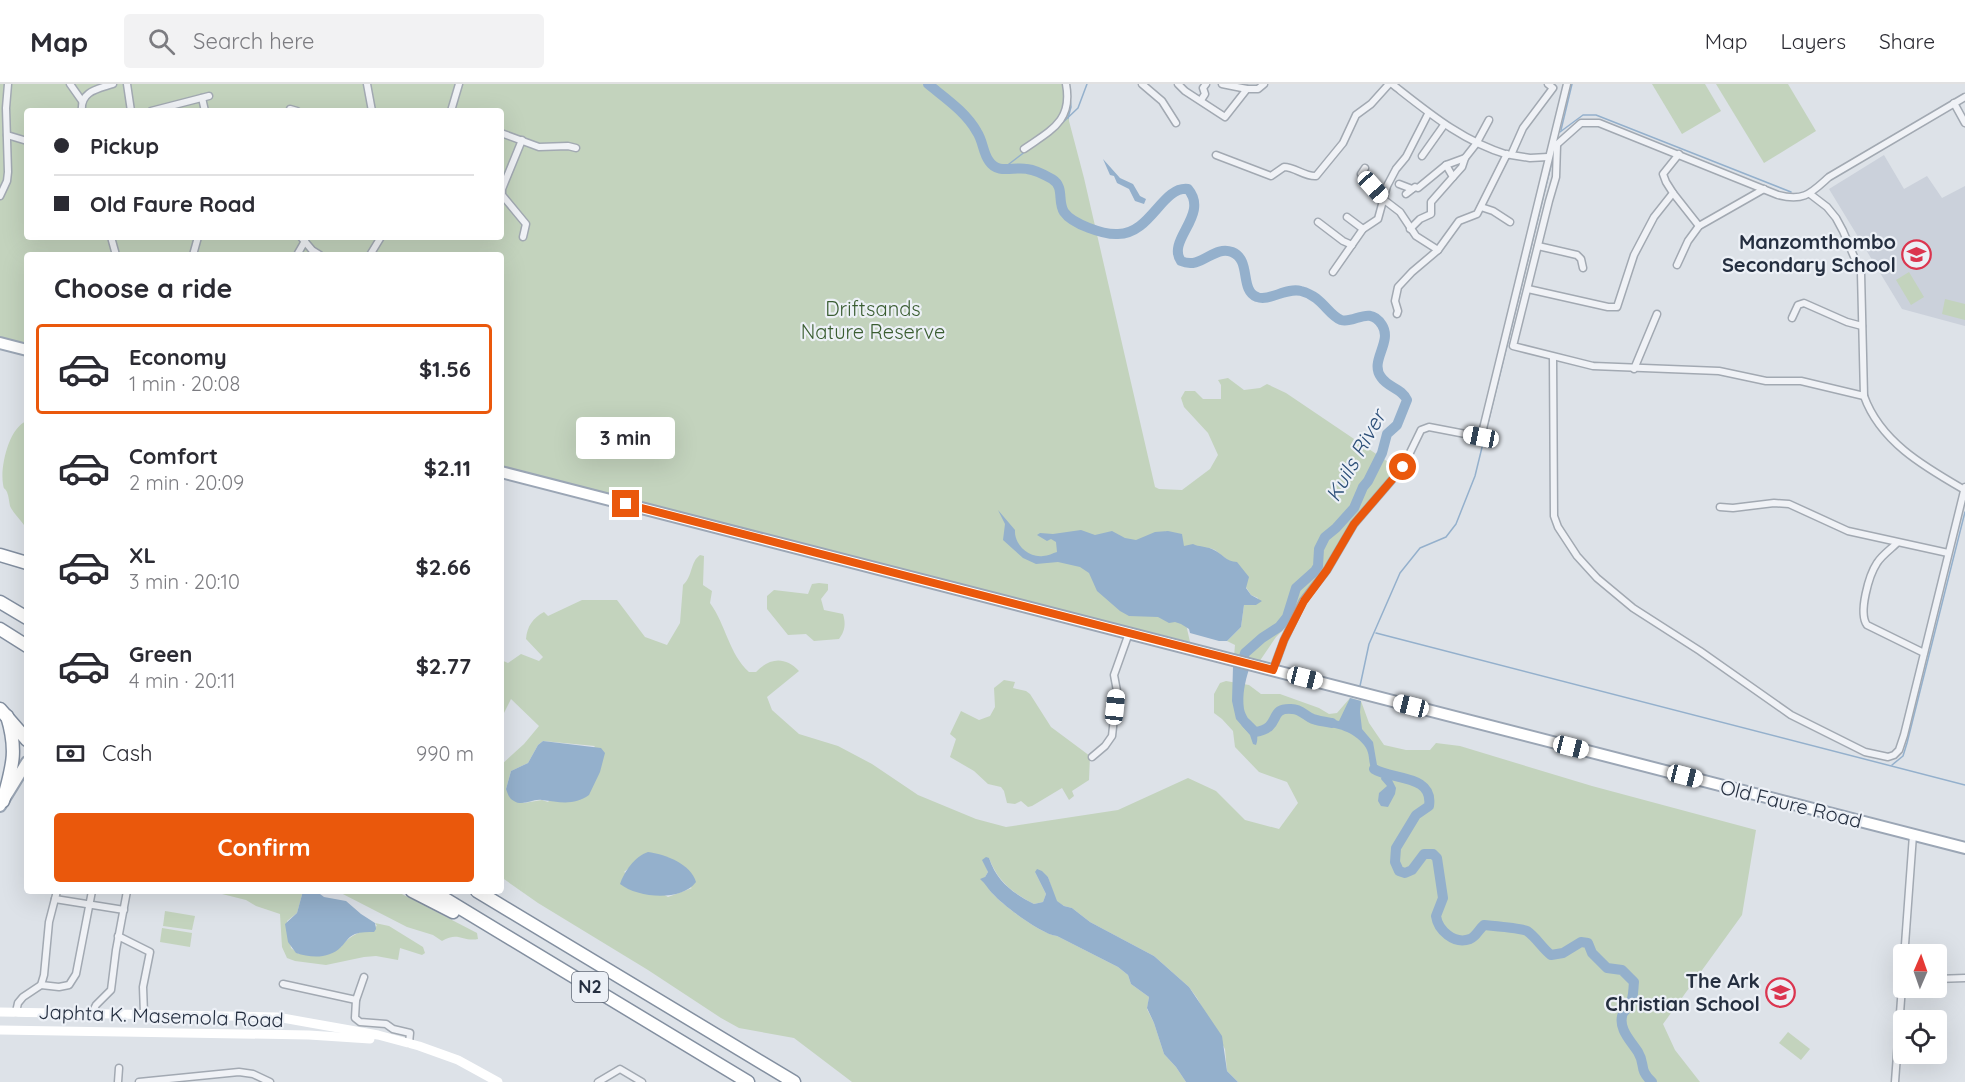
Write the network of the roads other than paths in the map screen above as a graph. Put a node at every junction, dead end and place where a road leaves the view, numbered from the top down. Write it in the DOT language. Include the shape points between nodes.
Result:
graph roads {
  1 [pos="8,84"];
  2 [pos="70,84"];
  3 [pos="113,84"];
  4 [pos="127,84"];
  5 [pos="367,84"];
  6 [pos="459,84"];
  7 [pos="1066,84"];
  8 [pos="1142,84"];
  9 [pos="1178,84"];
  10 [pos="1206,84"];
  11 [pos="1222,84"];
  12 [pos="1264,84"];
  13 [pos="1390,84"];
  14 [pos="1567,84"];
  15 [pos="1553,85"];
  16 [pos="1247,89"];
  17 [pos="1965,97"];
  18 [pos="1201,100"];
  19 [pos="82,101"];
  20 [pos="1954,103"];
  21 [pos="82,108"];
  22 [pos="131,108"];
  23 [pos="163,108"];
  24 [pos="205,108"];
  25 [pos="371,108"];
  26 [pos="452,108"];
  27 [pos="3,109"];
  28 [pos="1428,114"];
  29 [pos="1489,120"];
  30 [pos="1176,123"];
  31 [pos="1965,123"];
  32 [pos="1444,125"];
  33 [pos="504,134"];
  34 [pos="6,135"];
  35 [pos="24,140"];
  36 [pos="522,140"];
  37 [pos="1476,144"];
  38 [pos="1554,147"];
  39 [pos="576,148"];
  40 [pos="1024,149"];
  41 [pos="1678,154"];
  42 [pos="1216,155"];
  43 [pos="1509,155"];
  44 [pos="1422,156"];
  45 [pos="1548,157"];
  46 [pos="1465,158"];
  47 [pos="1446,165"];
  48 [pos="1365,168"];
  49 [pos="1453,177"];
  50 [pos="504,184"];
  51 [pos="1399,184"];
  52 [pos="1764,189"];
  53 [pos="1673,193"];
  54 [pos="1810,194"];
  55 [pos="0,196"];
  56 [pos="504,197"];
  57 [pos="1383,199"];
  58 [pos="1481,207"];
  59 [pos="1347,217"];
  60 [pos="1318,222"];
  61 [pos="1510,222"];
  62 [pos="1699,226"];
  63 [pos="1363,229"];
  64 [pos="1410,229"];
  65 [pos="523,237"];
  66 [pos="304,240"];
  67 [pos="1352,245"];
  68 [pos="1538,246"];
  69 [pos="1438,250"];
  70 [pos="317,252"];
  71 [pos="1677,265"];
  72 [pos="1583,268"];
  73 [pos="1333,272"];
  74 [pos="1528,289"];
  75 [pos="1397,314"];
  76 [pos="1657,314"];
  77 [pos="1792,318"];
  78 [pos="1863,326"];
  79 [pos="0,343"];
  80 [pos="24,349"];
  81 [pos="1554,357"];
  82 [pos="1634,369"];
  83 [pos="1864,396"];
  84 [pos="504,473"];
  85 [pos="1964,488"];
  86 [pos="1720,507"];
  87 [pos="1897,543"];
  88 [pos="1948,553"];
  89 [pos="0,555"];
  90 [pos="24,562"];
  91 [pos="0,602"];
  92 [pos="24,616"];
  93 [pos="0,630"];
  94 [pos="1129,633"];
  95 [pos="24,644"];
  96 [pos="1924,653"];
  97 [pos="1273,670"];
  98 [pos="3,713"];
  99 [pos="24,737"];
  100 [pos="1092,757"];
  101 [pos="24,767"];
  102 [pos="2,804"];
  103 [pos="1913,835"];
  104 [pos="1965,848"];
  105 [pos="56,894"];
  106 [pos="91,894"];
  107 [pos="127,894"];
  108 [pos="418,894"];
  109 [pos="437,894"];
  110 [pos="482,894"];
  111 [pos="494,894"];
  112 [pos="55,899"];
  113 [pos="88,906"];
  114 [pos="124,910"];
  115 [pos="536,927"];
  116 [pos="496,929"];
  117 [pos="118,936"];
  118 [pos="1905,944"];
  119 [pos="364,977"];
  120 [pos="1965,978"];
  121 [pos="1947,979"];
  122 [pos="283,984"];
  123 [pos="41,985"];
  124 [pos="1902,998"];
  125 [pos="356,1000"];
  126 [pos="0,1012"];
  127 [pos="16,1012"];
  128 [pos="92,1013"];
  129 [pos="144,1014"];
  130 [pos="0,1030"];
  131 [pos="393,1039"];
  132 [pos="409,1043"];
  133 [pos="119,1068"];
  134 [pos="632,1080"];
  135 [pos="118,1082"];
  136 [pos="140,1082"];
  137 [pos="270,1082"];
  138 [pos="498,1082"];
  139 [pos="598,1082"];
  140 [pos="642,1082"];
  141 [pos="748,1082"];
  142 [pos="794,1082"];
  143 [pos="1895,1082"];
  1 -- 27 [label="street"];
  2 -- 19 [label="street"];
  3 -- 19 [label="street" via="86,95"];
  4 -- 22 [label="street"];
  5 -- 25 [label="street"];
  6 -- 26 [label="street"];
  7 -- 40 [label="street" via="1068,104 1061,121"];
  8 -- 30 [label="street" via="1162,101"];
  9 -- 18 [label="street"];
  10 -- 18 [label="street"];
  11 -- 16 [label="street"];
  12 -- 16 [label="street" via="1258,89"];
  13 -- 28 [label="street"];
  13 -- 42 [label="street" via="1356,115 1343,143 1314,177 1284,166 1271,176"];
  14 -- 38 [label="street"];
  15 -- 43 [label="street"];
  16 -- 18 [label="street" via="1225,117"];
  17 -- 20 [label="street"];
  19 -- 21 [label="street"];
  20 -- 31 [label="street"];
  20 -- 54 [label="street" via="1829,177"];
  23 -- 24 [label="street" via="206,97"];
  27 -- 34 [label="street"];
  28 -- 32 [label="street"];
  28 -- 57 [label="street"];
  29 -- 37 [label="street"];
  32 -- 37 [label="street"];
  32 -- 44 [label="street"];
  33 -- 36 [label="street"];
  34 -- 35 [label="street"];
  34 -- 55 [label="street" via="7,182"];
  36 -- 39 [label="street" via="545,148"];
  36 -- 50 [label="street"];
  37 -- 43 [label="street"];
  37 -- 46 [label="street"];
  38 -- 41 [label="street" via="1576,126 1592,122"];
  38 -- 45 [label="street"];
  38 -- 68 [label="street" via="1553,190"];
  41 -- 52 [label="street"];
  41 -- 53 [label="street" via="1663,174"];
  43 -- 45 [label="street"];
  43 -- 58 [label="street"];
  45 -- 97 [label="street" via="1481,437 1429,427 1421,429 1403,467 1354,524 1304,601"];
  46 -- 47 [label="street"];
  46 -- 49 [label="street"];
  47 -- 49 [label="street"];
  47 -- 51 [label="street" via="1409,192"];
  48 -- 57 [label="street" via="1362,175"];
  49 -- 64 [label="street" via="1431,202 1432,213"];
  52 -- 54 [label="street" via="1791,199"];
  52 -- 62 [label="street"];
  53 -- 62 [label="street"];
  53 -- 74 [label="street" via="1654,217 1634,255 1617,307"];
  54 -- 78 [label="street" via="1836,218 1861,273"];
  56 -- 65 [label="street" via="526,224"];
  57 -- 63 [label="street" via="1378,219"];
  57 -- 64 [label="street" via="1400,212"];
  58 -- 61 [label="street"];
  58 -- 69 [label="street" via="1474,216 1459,221"];
  59 -- 63 [label="street"];
  60 -- 67 [label="street"];
  62 -- 71 [label="street"];
  63 -- 67 [label="street"];
  64 -- 69 [label="street"];
  66 -- 70 [label="street"];
  67 -- 73 [label="street"];
  68 -- 72 [label="street" via="1576,255"];
  68 -- 74 [label="street"];
  69 -- 75 [label="street" via="1398,287"];
  74 -- 81 [label="street" via="1513,346"];
  76 -- 82 [label="street"];
  77 -- 78 [label="street" via="1798,305 1804,303"];
  78 -- 83 [label="street"];
  79 -- 80 [label="main road"];
  81 -- 82 [label="street" via="1593,366"];
  81 -- 96 [label="street" via="1556,522 1577,556 1633,608 1791,715 1865,752 1888,758 1902,742"];
  82 -- 83 [label="street" via="1719,371 1766,381 1801,381"];
  83 -- 85 [label="street" via="1875,420 1901,448"];
  84 -- 94 [label="main road, Old Faure Road"];
  85 -- 88 [label="street"];
  86 -- 87 [label="street" via="1789,504 1848,531"];
  87 -- 88 [label="street"];
  87 -- 96 [label="street" via="1874,568 1863,620"];
  88 -- 96 [label="street"];
  89 -- 90 [label="highway"];
  91 -- 92 [label="highway"];
  93 -- 95 [label="highway"];
  94 -- 97 [label="main road, Old Faure Road"];
  94 -- 100 [label="street" via="1114,675 1117,691 1112,736"];
  97 -- 103 [label="main road, Old Faure Road"];
  98 -- 99 [label="highway"];
  98 -- 102 [label="highway" via="14,758"];
  101 -- 102 [label="main road"];
  103 -- 104 [label="main road, Old Faure Road"];
  103 -- 118 [label="street"];
  105 -- 112 [label="street"];
  106 -- 113 [label="street"];
  107 -- 114 [label="street"];
  108 -- 116 [label="highway"];
  109 -- 116 [label="highway, N2"];
  110 -- 115 [label="highway, N2"];
  111 -- 115 [label="highway"];
  112 -- 113 [label="street"];
  112 -- 123 [label="street"];
  113 -- 114 [label="street"];
  113 -- 123 [label="street" via="74,978 69,985"];
  114 -- 117 [label="street"];
  115 -- 142 [label="highway, N2"];
  116 -- 141 [label="highway, N2"];
  117 -- 128 [label="street" via="111,990"];
  117 -- 129 [label="street" via="150,952 143,987"];
  119 -- 125 [label="street"];
  120 -- 121 [label="street"];
  122 -- 125 [label="street"];
  123 -- 127 [label="street" via="23,997"];
  124 -- 143 [label="street"];
  125 -- 132 [label="street" via="357,1020 386,1024 410,1034"];
  126 -- 127 [label="main road, Japhta K. Masemola Road"];
  127 -- 128 [label="main road, Japhta K. Masemola Road"];
  128 -- 129 [label="main road, Japhta K. Masemola Road"];
  129 -- 131 [label="main road, Japhta K. Masemola Road" via="277,1017"];
  130 -- 131 [label="main road, Japhta K. Masemola Road"];
  131 -- 132 [label="main road, Japhta K. Masemola Road"];
  132 -- 138 [label="main road, Japhta K. Masemola Road" via="458,1060"];
  133 -- 135 [label="street"];
  134 -- 139 [label="street" via="620,1069"];
  134 -- 140 [label="street"];
  136 -- 137 [label="street" via="239,1072"];
}
